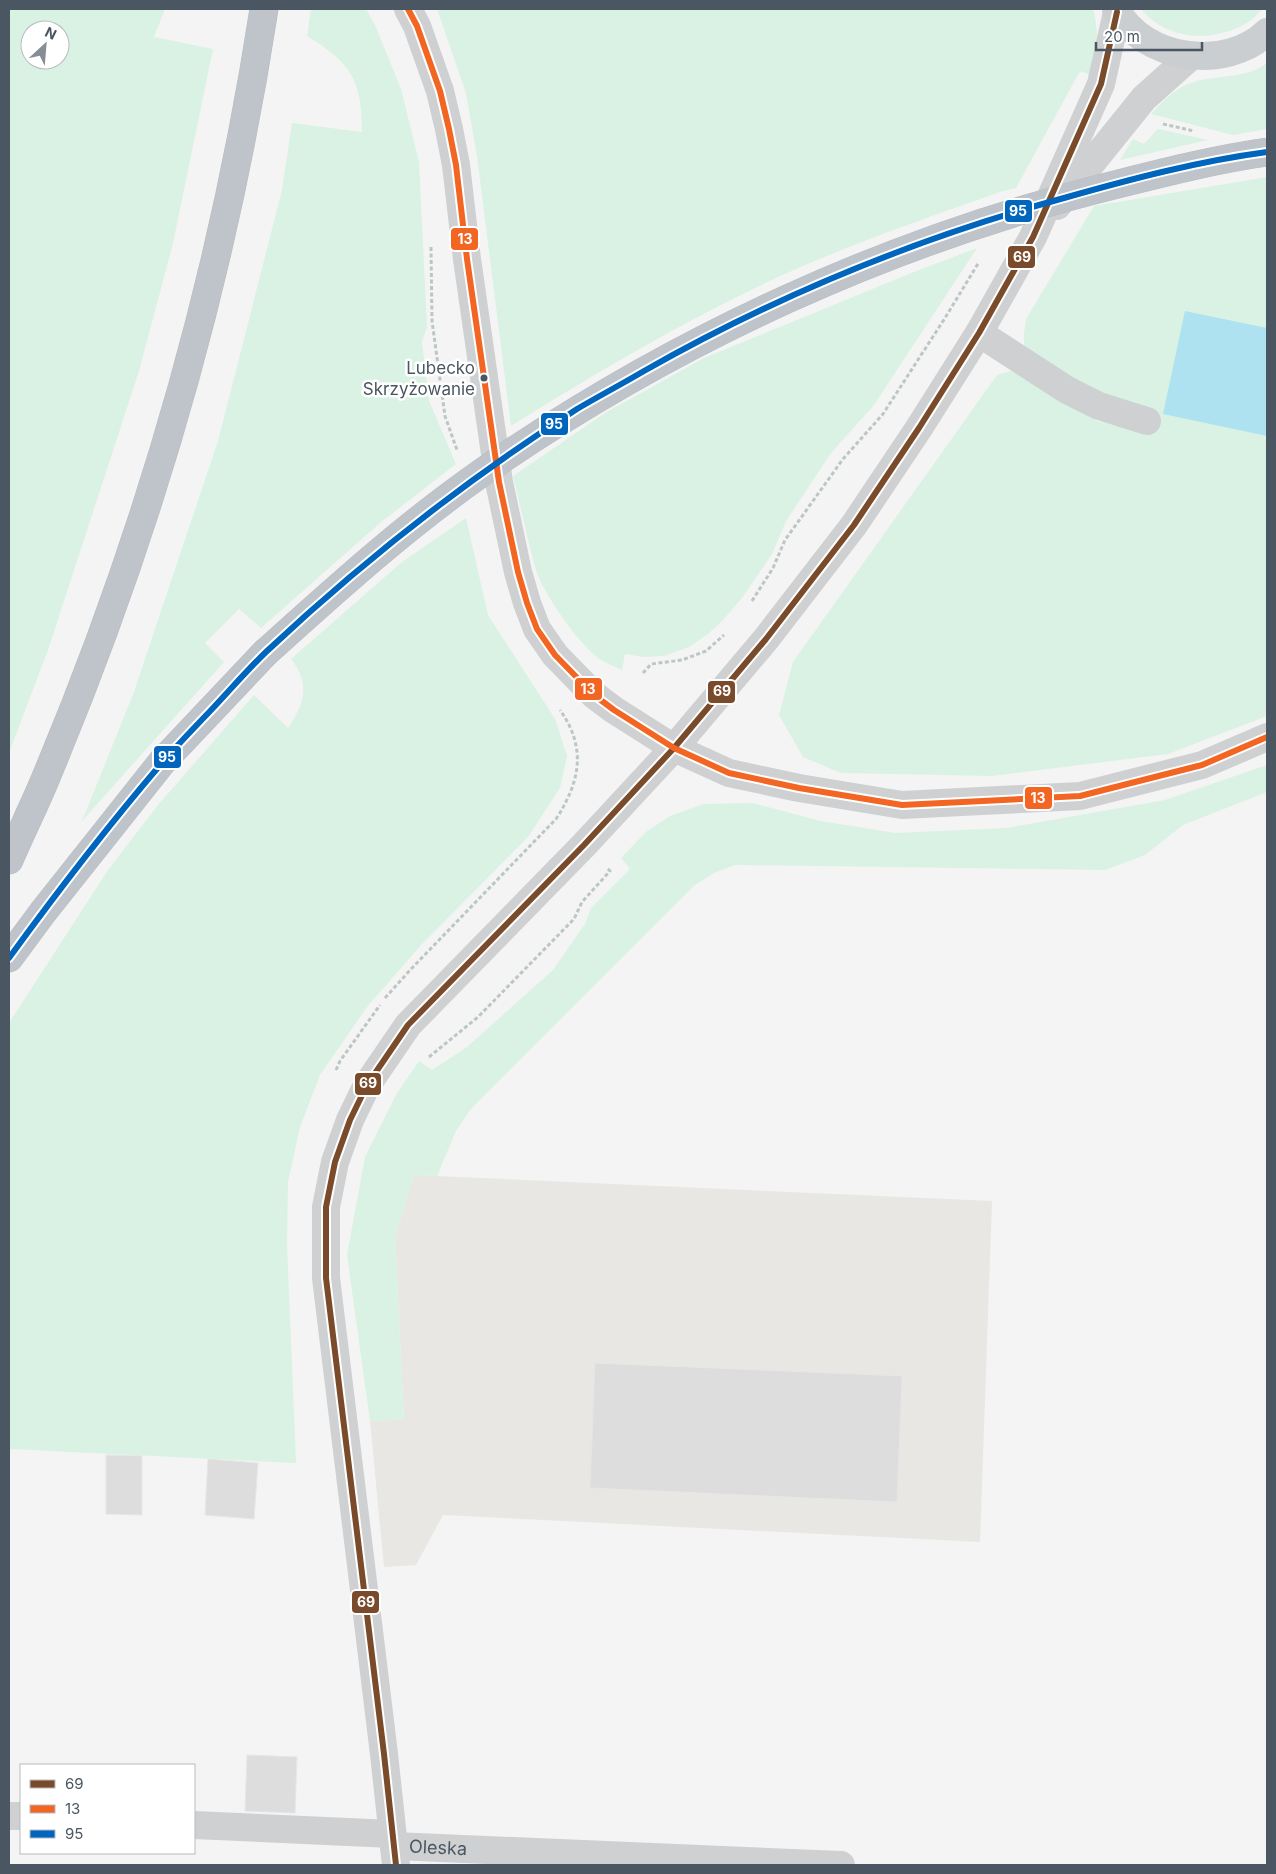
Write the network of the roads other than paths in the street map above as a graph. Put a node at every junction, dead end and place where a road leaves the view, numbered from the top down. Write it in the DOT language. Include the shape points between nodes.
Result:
graph roads {
  1 [pos="408,9"];
  2 [pos="1117,10"];
  3 [pos="264,11"];
  4 [pos="1267,32"];
  5 [pos="1190,57"];
  6 [pos="1267,152"];
  7 [pos="1033,236"];
  8 [pos="979,333"];
  9 [pos="1147,421"];
  10 [pos="1267,737"];
  11 [pos="674,748"];
  12 [pos="9,860"];
  13 [pos="9,958"];
  14 [pos="195,1825"];
  15 [pos="394,1848"];
  16 [pos="841,1865"];
  1 -- 11 [label="street" via="417,26 450,129 498,482 527,603 537,629 554,655 594,695"];
  2 -- 5 [label="main road" via="1137,34 1162,49"];
  2 -- 7 [label="street" via="1101,84"];
  3 -- 12 [label="highway" via="224,227 194,347 142,520 99,645 49,771"];
  4 -- 5 [label="main road" via="1244,48 1220,55"];
  5 -- 7 [label="street" via="1144,98"];
  6 -- 13 [label="highway, bridge" via="1096,189 969,226 855,269 740,321 683,349 580,408 480,474 379,552 265,653 162,762"];
  7 -- 8 [label="street, Oleska"];
  8 -- 9 [label="street" via="1067,390 1099,406"];
  8 -- 11 [label="street, Oleska" via="854,525 766,639"];
  10 -- 11 [label="street" via="1202,765 1080,796 902,805 729,772"];
  11 -- 15 [label="street, Oleska" via="408,1025 367,1085 335,1162 326,1207 326,1278"];
  14 -- 15 [label="street"];
  15 -- 16 [label="street, Oleska"];
}
